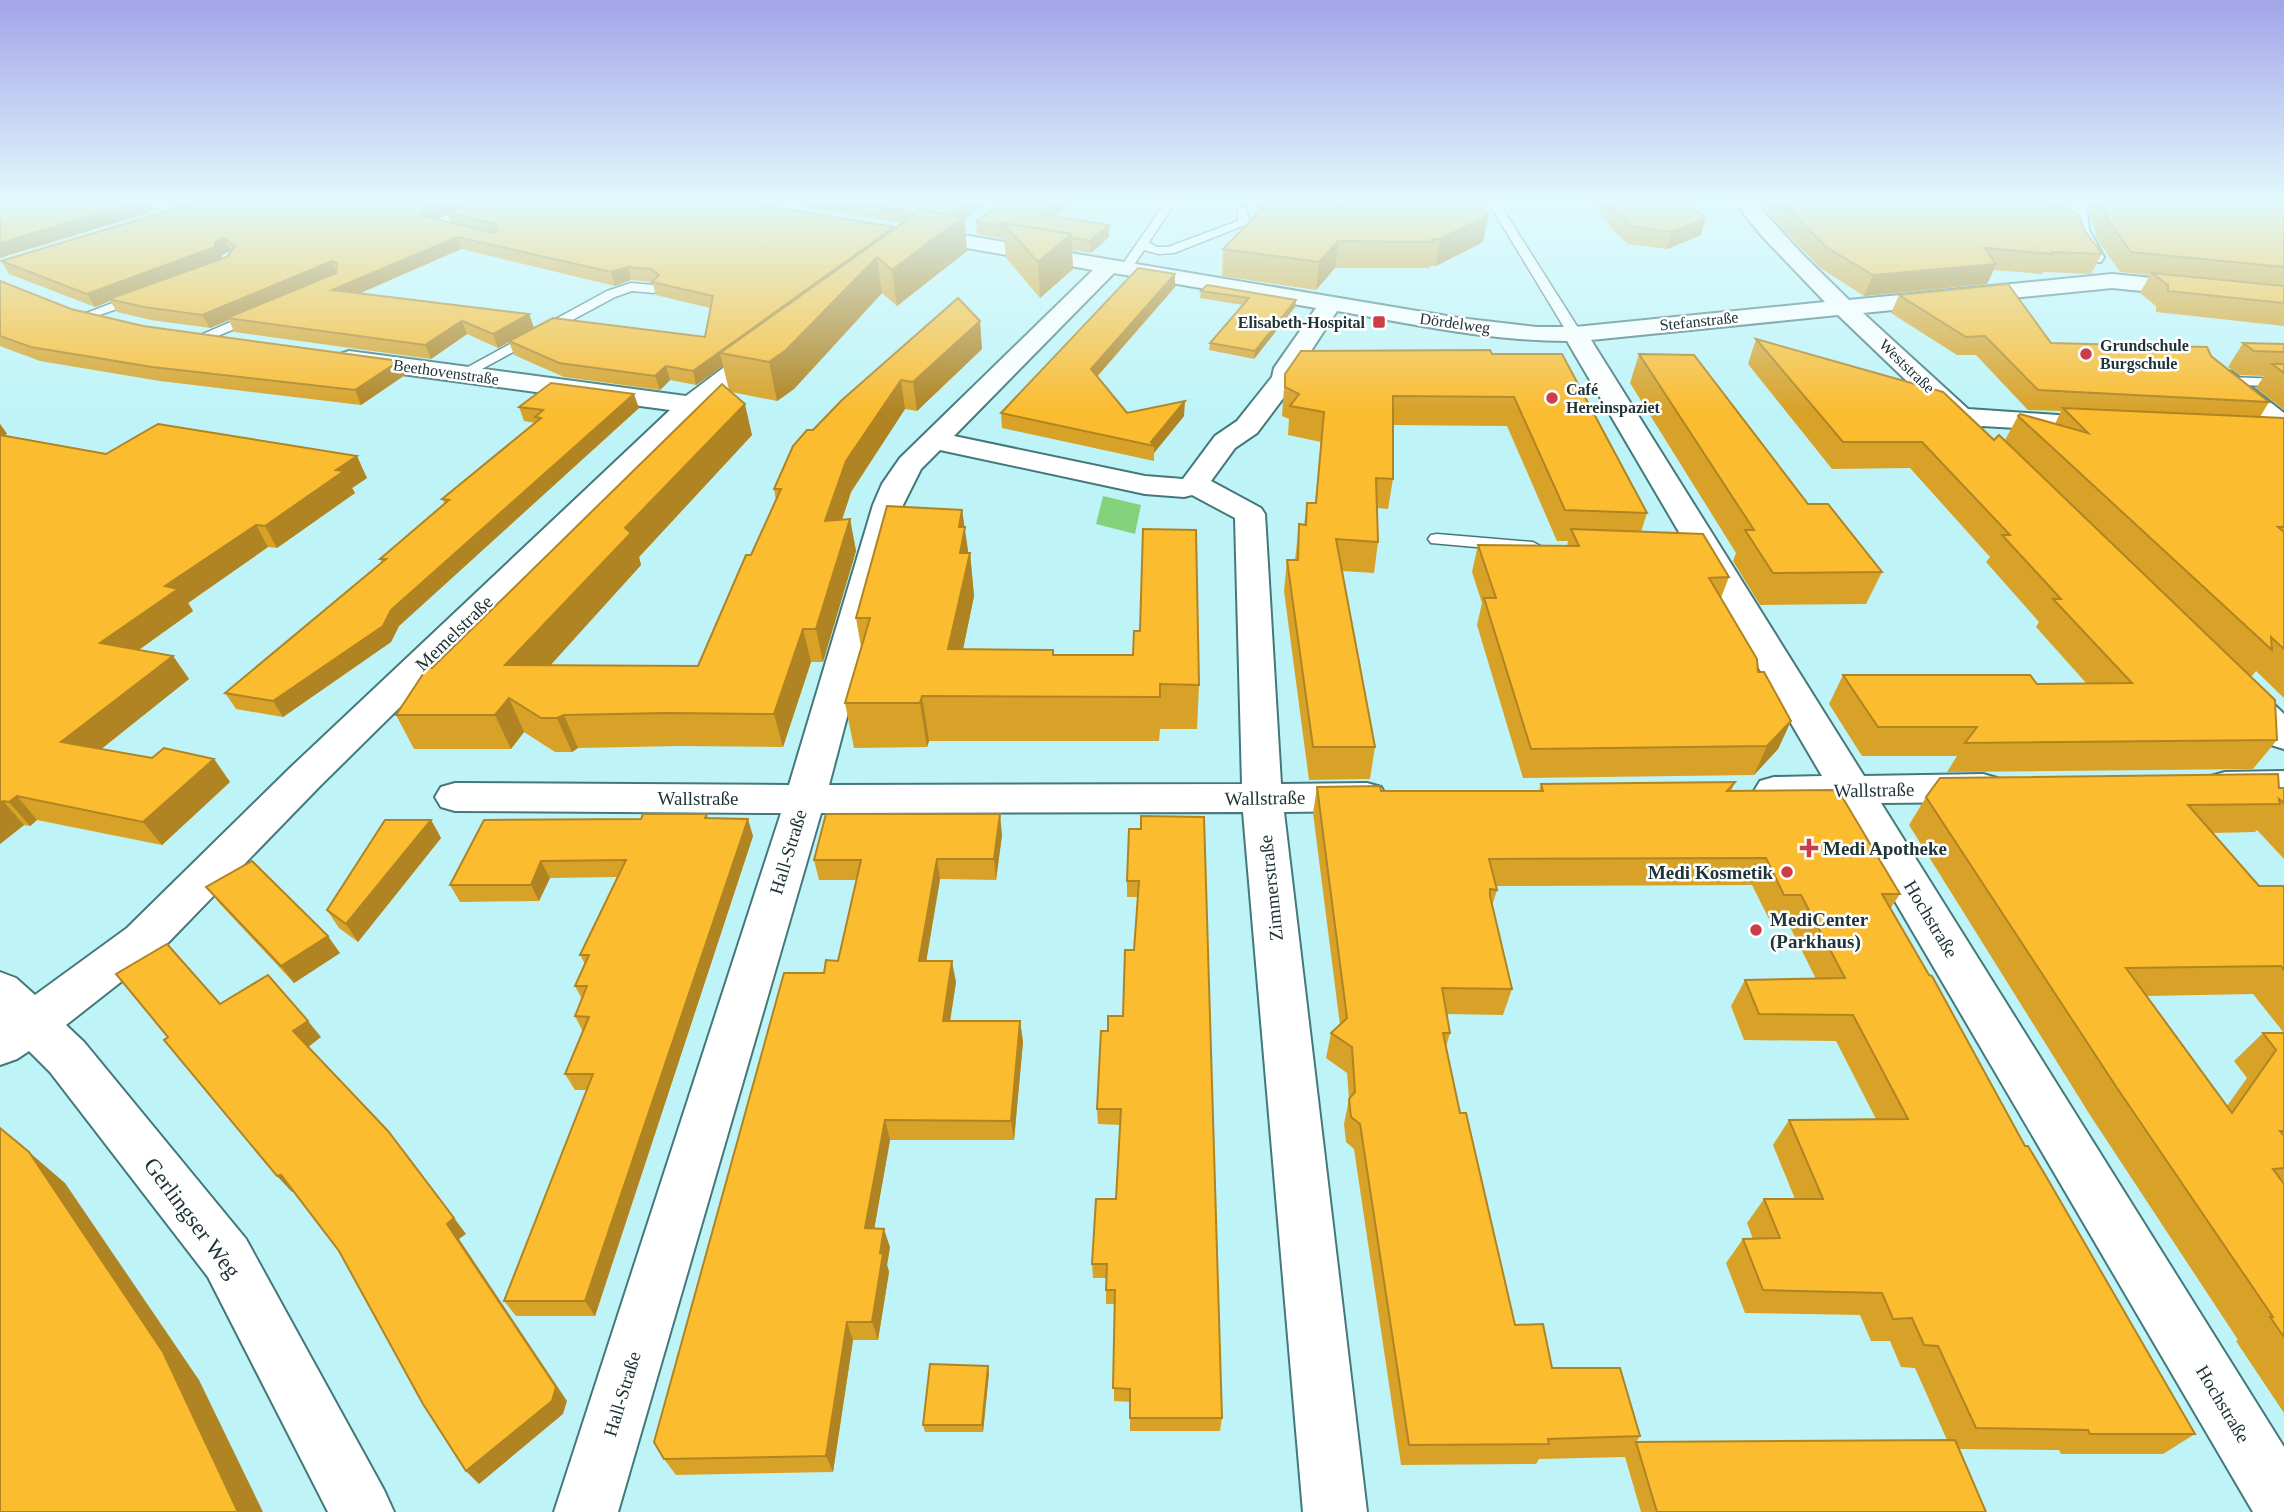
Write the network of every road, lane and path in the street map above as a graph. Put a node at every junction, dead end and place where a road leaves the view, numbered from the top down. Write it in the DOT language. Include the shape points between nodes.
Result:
graph roads {
  1 [pos="1115,271"];
  2 [pos="1181,271"];
  3 [pos="1536,271"];
  4 [pos="1806,271"];
  5 [pos="2103,271"];
  6 [pos="2112,281"];
  7 [pos="654,289"];
  8 [pos="148,294"];
  9 [pos="2284,298"];
  10 [pos="1331,303"];
  11 [pos="64,306"];
  12 [pos="1845,306"];
  13 [pos="264,312"];
  14 [pos="88,315"];
  15 [pos="128,325"];
  16 [pos="789,330"];
  17 [pos="177,334"];
  18 [pos="1575,334"];
  19 [pos="203,337"];
  20 [pos="241,344"];
  21 [pos="319,355"];
  22 [pos="463,374"];
  23 [pos="2219,374"];
  24 [pos="2284,383"];
  25 [pos="691,405"];
  26 [pos="1962,418"];
  27 [pos="2133,426"];
  28 [pos="2284,427"];
  29 [pos="2243,432"];
  30 [pos="2284,434"];
  31 [pos="934,440"];
  32 [pos="1991,446"];
  33 [pos="1184,488"];
  34 [pos="1437,539"];
  35 [pos="1544,548"];
  36 [pos="2225,678"];
  37 [pos="2284,736"];
  38 [pos="2284,785"];
  39 [pos="2187,786"];
  40 [pos="2020,788"];
  41 [pos="1853,790"];
  42 [pos="1743,791"];
  43 [pos="1399,796"];
  44 [pos="456,797"];
  45 [pos="1262,798"];
  46 [pos="805,799"];
  47 [pos="11,1020"];
  48 [pos="2284,1505"];
  49 [pos="362,1512"];
  50 [pos="586,1512"];
  51 [pos="1335,1512"];
  1 -- 31 [label="street, Hall-Straße"];
  2 -- 10 [label="street, Dördelweg"];
  3 -- 18 [label="lane"];
  4 -- 12 [label="street, Weststraße"];
  5 -- 6 [label="street"];
  6 -- 9 [label="street, Stefanstraße"];
  6 -- 12 [label="street, Stefanstraße"];
  7 -- 22 [label="lane" via="631,287 611,294"];
  8 -- 14 [label="lane"];
  10 -- 18 [label="street, Dördelweg" via="1459,325"];
  10 -- 45 [label="street, Zimmerstraße" via="1287,368 1285,378 1247,427 1225,442 1194,484 1250,513"];
  11 -- 14 [label="street"];
  12 -- 18 [label="street, Stefanstraße"];
  12 -- 26 [label="street, Weststraße"];
  13 -- 19 [label="lane"];
  14 -- 15 [label="street"];
  16 -- 25 [label="street, Memelstraße"];
  17 -- 19 [label="street"];
  18 -- 41 [label="street, Hochstraße" via="1696,554"];
  19 -- 20 [label="street"];
  21 -- 22 [label="street, Beethovenstraße"];
  22 -- 25 [label="street, Beethovenstraße"];
  23 -- 24 [label="lane"];
  23 -- 28 [label="street"];
  25 -- 47 [label="street, Memelstraße" via="143,940"];
  26 -- 27 [label="street"];
  26 -- 32 [label="street, Weststraße"];
  29 -- 30 [label="street"];
  31 -- 33 [label="street" via="1145,485"];
  31 -- 46 [label="street, Hall-Straße" via="910,464 888,505"];
  34 -- 35 [label="lane"];
  36 -- 37 [label="street"];
  38 -- 39 [label="street"];
  40 -- 41 [label="street, Wallstraße"];
  41 -- 42 [label="street, Wallstraße"];
  41 -- 48 [label="street, Hochstraße"];
  43 -- 45 [label="street, Wallstraße"];
  44 -- 46 [label="street, Wallstraße"];
  45 -- 46 [label="street, Wallstraße"];
  45 -- 51 [label="street, Zimmerstraße"];
  46 -- 50 [label="street, Hall-Straße"];
  47 -- 49 [label="street, Gerlingser Weg" via="67,1057 227,1258"];
}
